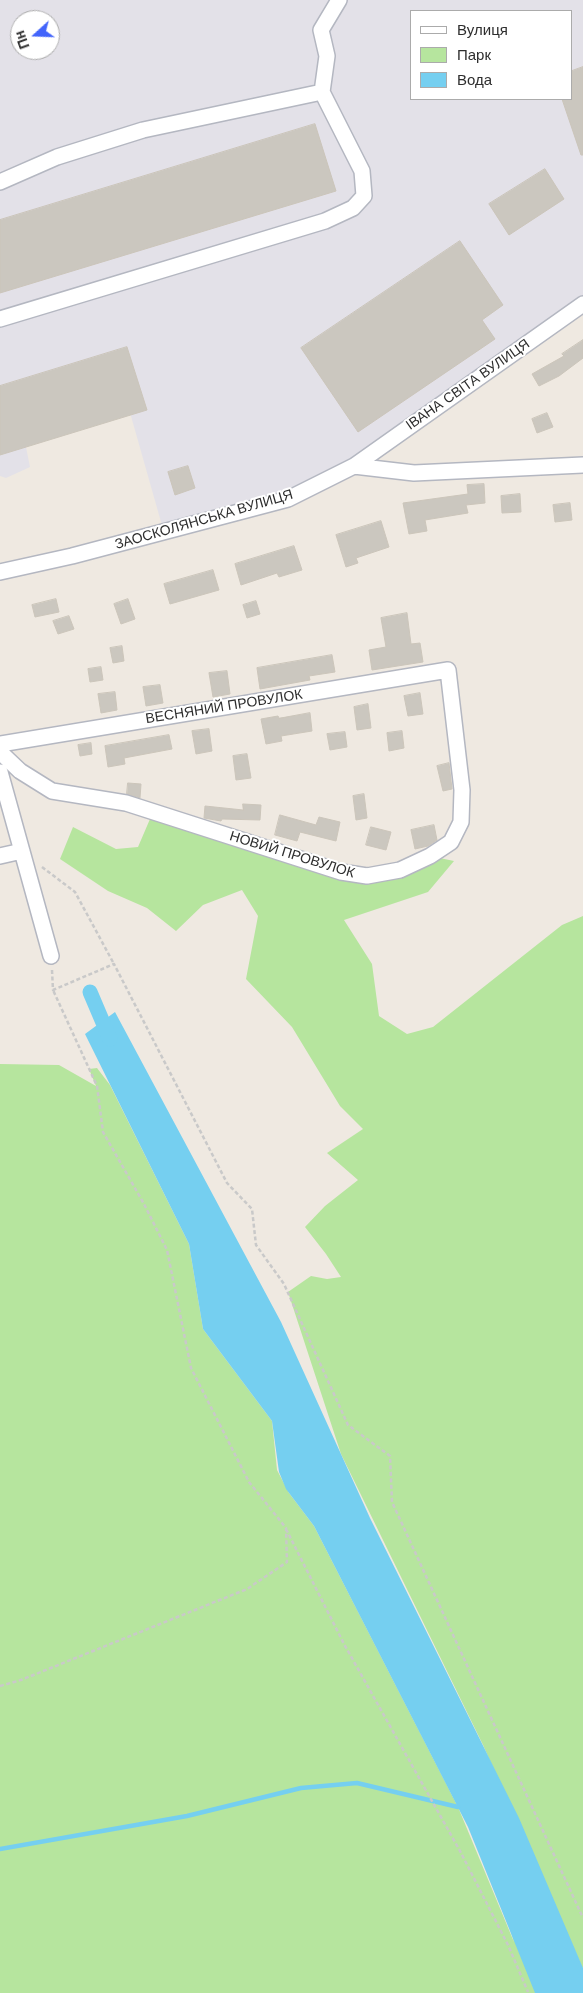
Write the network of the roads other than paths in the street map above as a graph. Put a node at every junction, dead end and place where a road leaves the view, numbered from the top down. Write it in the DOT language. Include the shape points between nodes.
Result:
graph roads {
  1 [pos="339,0"];
  2 [pos="322,92"];
  3 [pos="0,182"];
  4 [pos="583,304"];
  5 [pos="0,319"];
  6 [pos="583,465"];
  7 [pos="354,466"];
  8 [pos="0,572"];
  9 [pos="448,670"];
  10 [pos="0,744"];
  11 [pos="0,752"];
  12 [pos="0,772"];
  13 [pos="22,851"];
  14 [pos="0,856"];
  15 [pos="51,956"];
  1 -- 2 [label="street" via="321,30 327,56"];
  2 -- 3 [label="street" via="143,130 57,157"];
  2 -- 5 [label="street" via="362,171 364,196 353,208 325,221"];
  4 -- 7 [label="street, ІВАНА СВІТА ВУЛИЦЯ"];
  6 -- 7 [label="street" via="414,473"];
  7 -- 8 [label="street, ЗАОСКОЛЯНСЬКА ВУЛИЦЯ" via="288,499"];
  9 -- 10 [label="street, ВЕСНЯНИЙ ПРОВУЛОК"];
  9 -- 11 [label="street, НОВИЙ ПРОВУЛОК" via="462,790 460,822 451,842 400,870 367,876 341,872 126,803 52,790 20,771"];
  12 -- 13 [label="street"];
  13 -- 14 [label="street"];
  13 -- 15 [label="street"];
}
